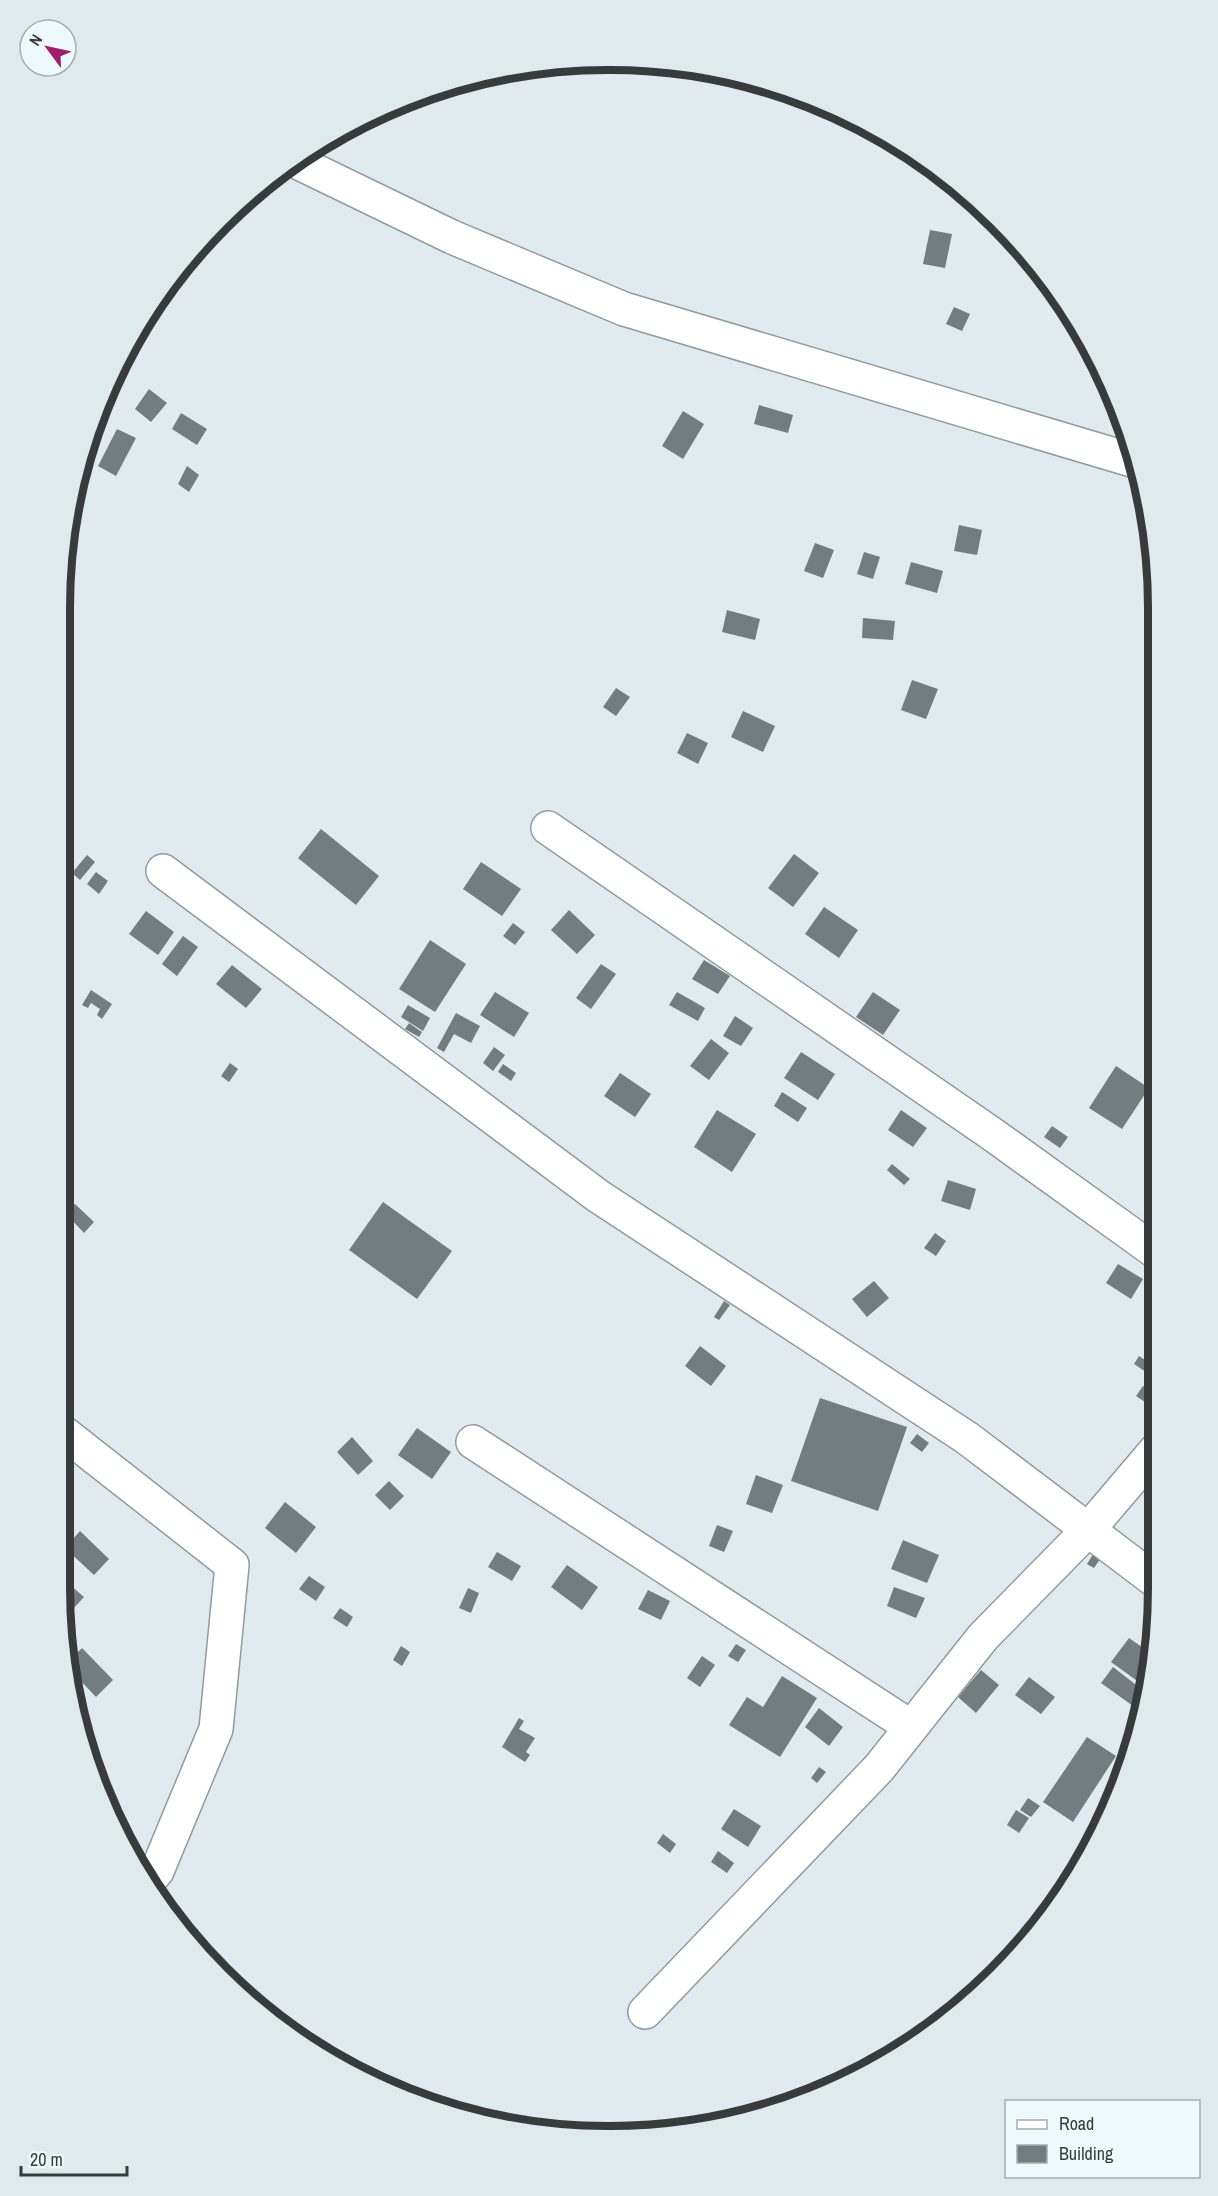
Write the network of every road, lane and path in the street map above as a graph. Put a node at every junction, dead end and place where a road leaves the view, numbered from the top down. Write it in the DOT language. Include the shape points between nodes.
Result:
graph roads {
  1 [pos="304,165"];
  2 [pos="1125,458"];
  3 [pos="548,828"];
  4 [pos="163,871"];
  5 [pos="1148,1246"];
  6 [pos="70,1438"];
  7 [pos="473,1442"];
  8 [pos="1148,1459"];
  9 [pos="1088,1530"];
  10 [pos="1148,1574"];
  11 [pos="910,1727"];
  12 [pos="154,1874"];
  13 [pos="645,2012"];
  1 -- 2 [label="street" via="452,237 624,309"];
  3 -- 5 [label="street"];
  4 -- 9 [label="street" via="598,1197 967,1438"];
  6 -- 12 [label="street" via="232,1565 216,1729"];
  7 -- 11 [label="street"];
  8 -- 9 [label="street"];
  9 -- 10 [label="street"];
  9 -- 11 [label="street" via="983,1637"];
  11 -- 13 [label="street" via="879,1768"];
}
